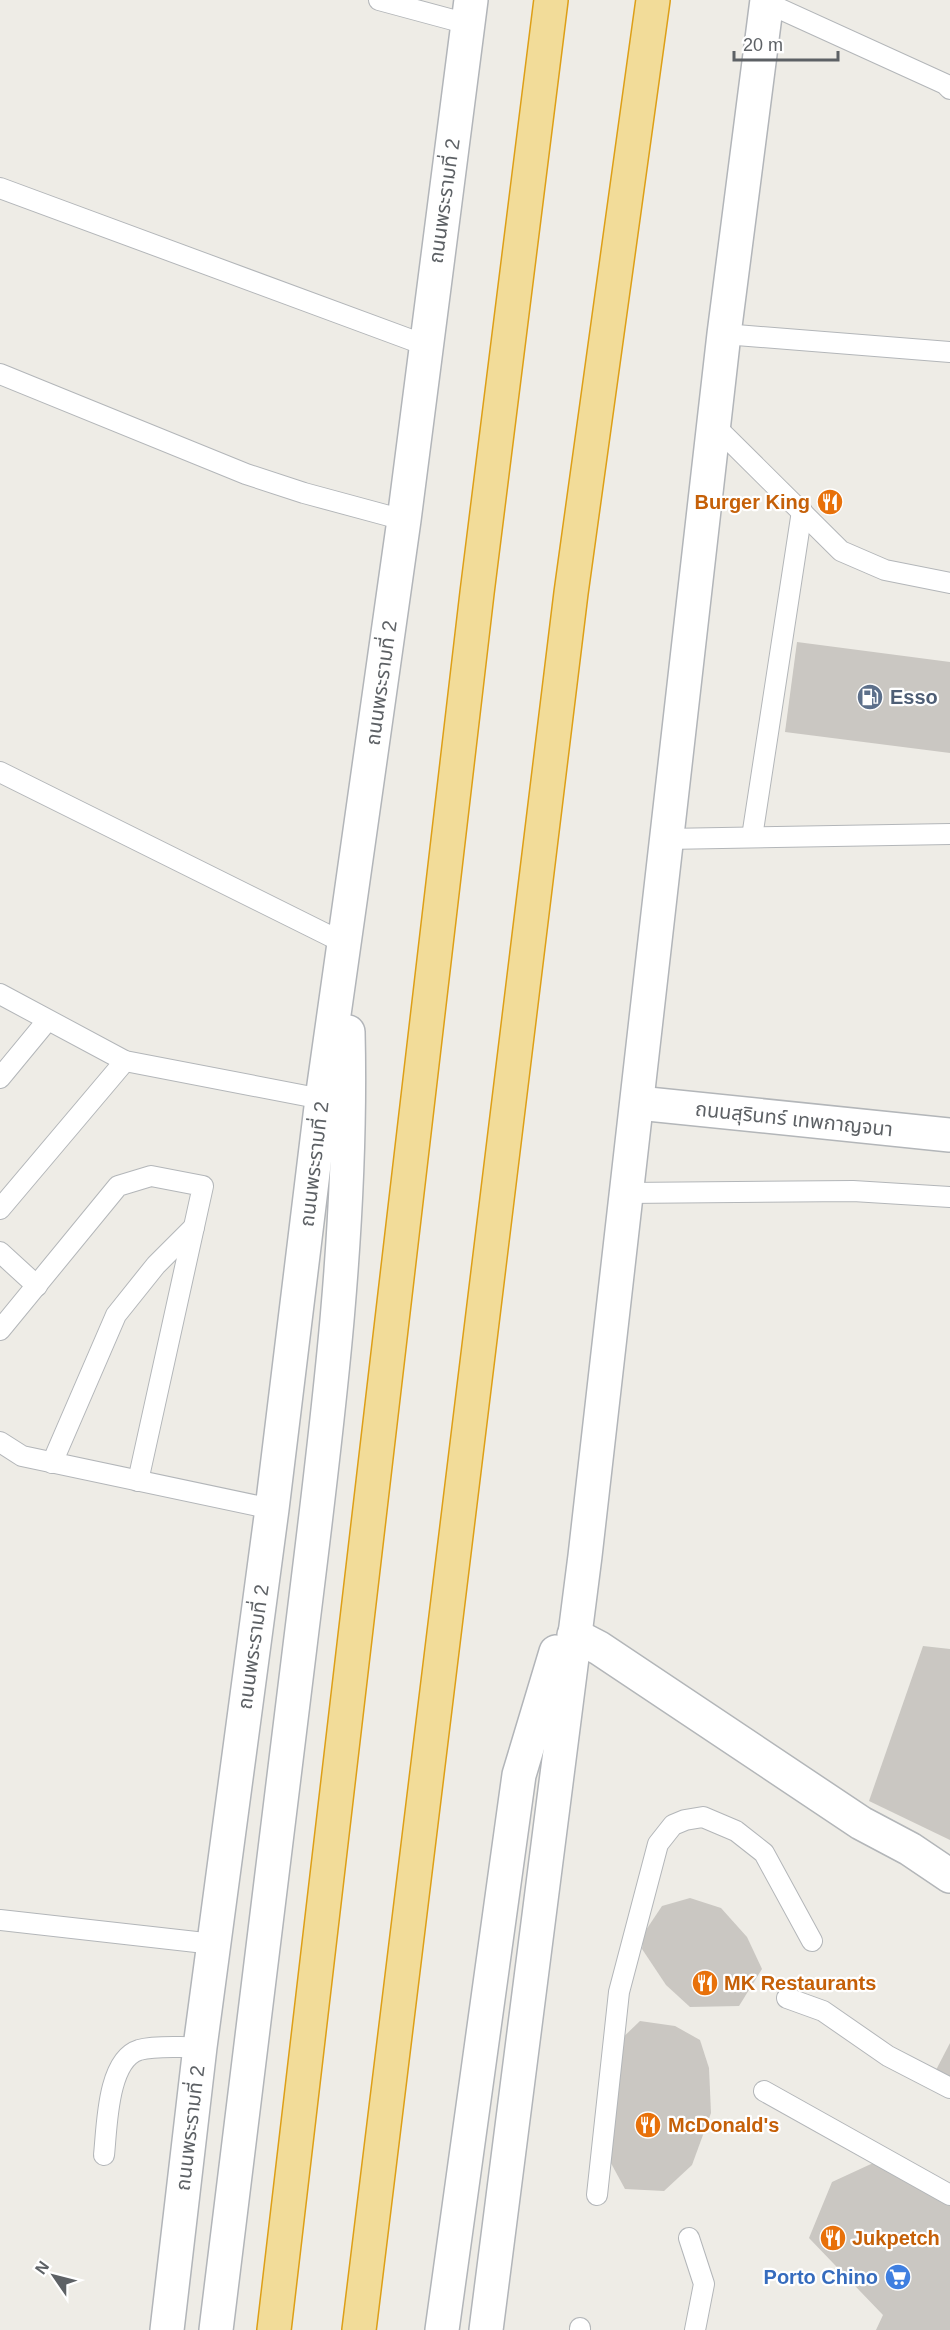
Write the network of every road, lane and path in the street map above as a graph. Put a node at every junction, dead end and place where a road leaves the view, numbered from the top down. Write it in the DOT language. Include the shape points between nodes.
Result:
graph roads {
  1 [pos="379,0"];
  2 [pos="551,0"];
  3 [pos="654,0"];
  4 [pos="767,2"];
  5 [pos="470,12"];
  6 [pos="948,84"];
  7 [pos="0,188"];
  8 [pos="724,334"];
  9 [pos="425,345"];
  10 [pos="950,352"];
  11 [pos="0,374"];
  12 [pos="714,424"];
  13 [pos="802,511"];
  14 [pos="404,520"];
  15 [pos="950,583"];
  16 [pos="0,772"];
  17 [pos="950,834"];
  18 [pos="752,837"];
  19 [pos="666,839"];
  20 [pos="345,944"];
  21 [pos="0,994"];
  22 [pos="47,1021"];
  23 [pos="125,1061"];
  24 [pos="0,1078"];
  25 [pos="322,1099"];
  26 [pos="638,1103"];
  27 [pos="950,1135"];
  28 [pos="626,1193"];
  29 [pos="950,1197"];
  30 [pos="0,1209"];
  31 [pos="194,1227"];
  32 [pos="0,1252"];
  33 [pos="37,1286"];
  34 [pos="0,1330"];
  35 [pos="0,1442"];
  36 [pos="52,1463"];
  37 [pos="138,1481"];
  38 [pos="272,1509"];
  39 [pos="585,1556"];
  40 [pos="574,1635"];
  41 [pos="950,1876"];
  42 [pos="0,1920"];
  43 [pos="812,1941"];
  44 [pos="214,1944"];
  45 [pos="787,1998"];
  46 [pos="200,2047"];
  47 [pos="950,2088"];
  48 [pos="764,2091"];
  49 [pos="104,2155"];
  50 [pos="597,2195"];
  51 [pos="950,2195"];
  52 [pos="689,2238"];
  53 [pos="167,2330"];
  54 [pos="216,2330"];
  55 [pos="274,2330"];
  56 [pos="359,2330"];
  57 [pos="442,2330"];
  58 [pos="486,2330"];
  59 [pos="695,2330"];
  1 -- 5 [label="lane"];
  2 -- 55 [label="highway" via="477,594"];
  3 -- 56 [label="highway" via="569,604"];
  4 -- 6 [label="lane"];
  4 -- 8 [label="main road"];
  5 -- 9 [label="main road, ถนนพระรามที่ 2"];
  7 -- 9 [label="lane"];
  8 -- 10 [label="lane"];
  8 -- 12 [label="main road"];
  9 -- 14 [label="main road, ถนนพระรามที่ 2"];
  11 -- 14 [label="lane" via="246,474"];
  12 -- 13 [label="lane"];
  12 -- 19 [label="main road"];
  13 -- 15 [label="lane" via="841,551 885,570"];
  13 -- 18 [label="lane"];
  14 -- 20 [label="main road, ถนนพระรามที่ 2"];
  16 -- 20 [label="lane"];
  17 -- 18 [label="lane"];
  18 -- 19 [label="lane"];
  19 -- 26 [label="main road"];
  20 -- 25 [label="main road, ถนนพระรามที่ 2"];
  20 -- 54 [label="main road" via="350,1118 327,1430"];
  21 -- 22 [label="lane"];
  22 -- 23 [label="lane"];
  22 -- 24 [label="lane"];
  23 -- 25 [label="lane"];
  23 -- 30 [label="lane"];
  25 -- 38 [label="main road, ถนนพระรามที่ 2"];
  26 -- 27 [label="main road, ถนนสุรินทร์ เทพกาญจนา"];
  26 -- 28 [label="main road"];
  28 -- 29 [label="lane" via="853,1191"];
  28 -- 39 [label="main road"];
  31 -- 33 [label="lane" via="203,1186 151,1176 118,1186"];
  31 -- 36 [label="lane" via="156,1265 116,1315"];
  31 -- 37 [label="lane"];
  32 -- 33 [label="lane"];
  33 -- 34 [label="lane"];
  35 -- 36 [label="lane" via="22,1456"];
  36 -- 37 [label="lane"];
  37 -- 38 [label="lane"];
  38 -- 44 [label="main road, ถนนพระรามที่ 2"];
  39 -- 40 [label="main road"];
  39 -- 57 [label="main road" via="519,1775"];
  40 -- 41 [label="main road" via="600,1648 861,1823"];
  40 -- 58 [label="main road"];
  42 -- 44 [label="lane"];
  43 -- 50 [label="lane" via="764,1852 736,1831 704,1817 673,1825 654,1850 619,1992"];
  44 -- 46 [label="main road, ถนนพระรามที่ 2"];
  45 -- 47 [label="lane" via="823,2012 888,2056"];
  46 -- 49 [label="lane" via="138,2050 119,2067 112,2089"];
  46 -- 53 [label="main road, ถนนพระรามที่ 2"];
  48 -- 51 [label="lane"];
  52 -- 59 [label="lane" via="704,2284"];
}
